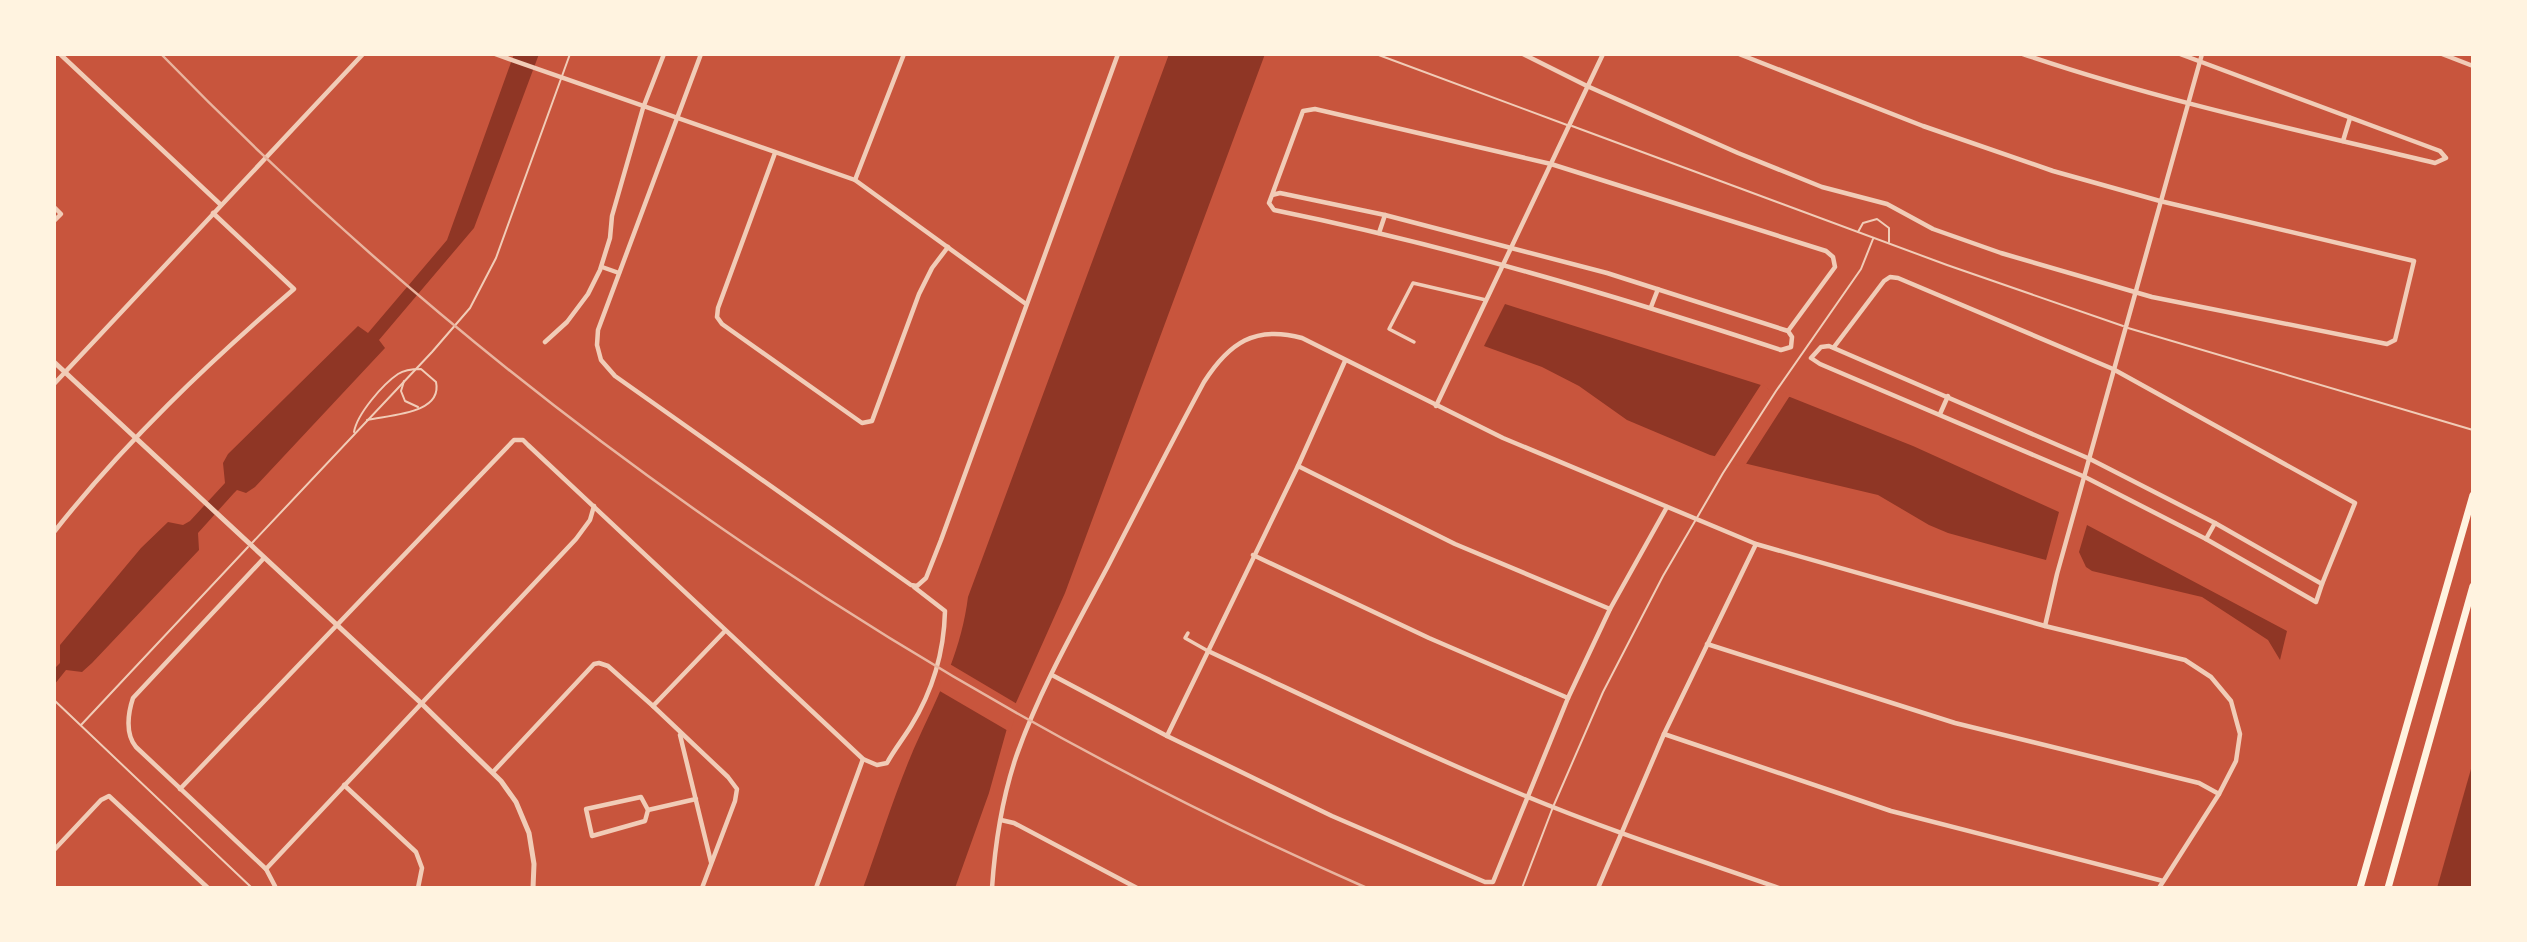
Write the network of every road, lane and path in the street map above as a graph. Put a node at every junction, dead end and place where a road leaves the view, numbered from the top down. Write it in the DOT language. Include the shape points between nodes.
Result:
graph roads {
  1 [pos="60,54"];
  2 [pos="363,54"];
  3 [pos="495,54"];
  4 [pos="570,54"];
  5 [pos="663,54"];
  6 [pos="701,54"];
  7 [pos="904,54"];
  8 [pos="1118,54"];
  9 [pos="1376,54"];
  10 [pos="1522,54"];
  11 [pos="1603,54"];
  12 [pos="1739,54"];
  13 [pos="2023,54"];
  14 [pos="2180,54"];
  15 [pos="2202,54"];
  16 [pos="2442,54"];
  17 [pos="2200,62"];
  18 [pos="2473,66"];
  19 [pos="562,78"];
  20 [pos="1587,86"];
  21 [pos="2188,104"];
  22 [pos="643,108"];
  23 [pos="2350,118"];
  24 [pos="677,120"];
  25 [pos="1569,125"];
  26 [pos="2343,141"];
  27 [pos="775,153"];
  28 [pos="1551,164"];
  29 [pos="855,180"];
  30 [pos="1272,195"];
  31 [pos="2160,201"];
  32 [pos="221,205"];
  33 [pos="54,207"];
  34 [pos="213,213"];
  35 [pos="1385,215"];
  36 [pos="54,221"];
  37 [pos="1858,232"];
  38 [pos="1379,233"];
  39 [pos="1873,238"];
  40 [pos="1888,243"];
  41 [pos="948,247"];
  42 [pos="1512,247"];
  43 [pos="1503,265"];
  44 [pos="602,267"];
  45 [pos="620,273"];
  46 [pos="1658,289"];
  47 [pos="2136,293"];
  48 [pos="1486,300"];
  49 [pos="1026,304"];
  50 [pos="1651,307"];
  51 [pos="2126,327"];
  52 [pos="1787,331"];
  53 [pos="545,342"];
  54 [pos="1414,342"];
  55 [pos="1834,347"];
  56 [pos="1345,361"];
  57 [pos="54,362"];
  58 [pos="416,369"];
  59 [pos="2113,369"];
  60 [pos="65,372"];
  61 [pos="404,380"];
  62 [pos="54,384"];
  63 [pos="1948,397"];
  64 [pos="1436,406"];
  65 [pos="422,408"];
  66 [pos="1940,414"];
  67 [pos="367,420"];
  68 [pos="2473,430"];
  69 [pos="354,433"];
  70 [pos="135,438"];
  71 [pos="2090,459"];
  72 [pos="1298,466"];
  73 [pos="2085,477"];
  74 [pos="2473,495"];
  75 [pos="594,506"];
  76 [pos="1667,507"];
  77 [pos="1696,518"];
  78 [pos="2215,523"];
  79 [pos="54,531"];
  80 [pos="2206,539"];
  81 [pos="1756,544"];
  82 [pos="250,545"];
  83 [pos="1253,555"];
  84 [pos="264,558"];
  85 [pos="2322,584"];
  86 [pos="911,585"];
  87 [pos="2473,586"];
  88 [pos="1610,609"];
  89 [pos="337,625"];
  90 [pos="2045,626"];
  91 [pos="725,631"];
  92 [pos="1188,634"];
  93 [pos="1707,644"];
  94 [pos="1209,651"];
  95 [pos="1052,675"];
  96 [pos="1567,698"];
  97 [pos="54,700"];
  98 [pos="421,704"];
  99 [pos="653,706"];
  100 [pos="82,725"];
  101 [pos="678,731"];
  102 [pos="1664,734"];
  103 [pos="1167,736"];
  104 [pos="863,760"];
  105 [pos="493,772"];
  106 [pos="344,785"];
  107 [pos="180,789"];
  108 [pos="2219,794"];
  109 [pos="1527,797"];
  110 [pos="696,799"];
  111 [pos="1553,807"];
  112 [pos="648,810"];
  113 [pos="1001,820"];
  114 [pos="1620,833"];
  115 [pos="54,849"];
  116 [pos="711,863"];
  117 [pos="266,869"];
  118 [pos="2162,881"];
  119 [pos="208,888"];
  120 [pos="252,888"];
  121 [pos="275,888"];
  122 [pos="418,888"];
  123 [pos="533,888"];
  124 [pos="702,888"];
  125 [pos="816,888"];
  126 [pos="992,888"];
  127 [pos="1137,888"];
  128 [pos="1522,888"];
  129 [pos="1598,888"];
  130 [pos="1779,888"];
  131 [pos="2159,888"];
  132 [pos="2360,888"];
  133 [pos="2388,888"];
  1 -- 32 [label="street"];
  2 -- 32 [label="street"];
  3 -- 19 [label="street"];
  4 -- 19 [label="lane"];
  5 -- 22 [label="street"];
  6 -- 24 [label="street"];
  7 -- 29 [label="street"];
  8 -- 49 [label="street"];
  9 -- 25 [label="lane"];
  10 -- 20 [label="street"];
  11 -- 20 [label="street"];
  12 -- 31 [label="street" via="1923,126 2053,171"];
  13 -- 21 [label="street"];
  14 -- 17 [label="street"];
  15 -- 17 [label="street"];
  16 -- 18 [label="street"];
  17 -- 21 [label="street"];
  17 -- 23 [label="street"];
  19 -- 22 [label="street"];
  19 -- 58 [label="lane" via="486,279 461,319"];
  20 -- 25 [label="street"];
  20 -- 47 [label="street" via="1822,187 1887,204 1933,229"];
  21 -- 26 [label="street"];
  21 -- 31 [label="street"];
  22 -- 24 [label="street"];
  22 -- 44 [label="street"];
  23 -- 26 [label="street"];
  23 -- 26 [label="street" via="2440,150 2446,158 2435,163"];
  24 -- 27 [label="street"];
  24 -- 45 [label="street"];
  25 -- 28 [label="street"];
  25 -- 37 [label="lane"];
  27 -- 29 [label="street"];
  27 -- 41 [label="street" via="717,317 862,423 872,421 919,293"];
  28 -- 30 [label="street" via="1315,109 1303,111"];
  28 -- 42 [label="street"];
  28 -- 52 [label="street" via="1826,251 1835,267"];
  29 -- 41 [label="street"];
  30 -- 35 [label="street" via="1280,192"];
  30 -- 38 [label="street" via="1269,203 1274,210"];
  31 -- 47 [label="street"];
  31 -- 47 [label="street" via="2414,261 2395,340 2387,344"];
  32 -- 34 [label="street"];
  33 -- 36 [label="street" via="61,214"];
  34 -- 60 [label="street"];
  34 -- 70 [label="street" via="294,289"];
  35 -- 38 [label="street"];
  35 -- 42 [label="street"];
  37 -- 39 [label="lane"];
  37 -- 40 [label="lane" via="1867,220 1882,220 1889,228"];
  38 -- 43 [label="street"];
  39 -- 40 [label="lane"];
  39 -- 77 [label="lane" via="1861,269"];
  40 -- 51 [label="lane"];
  41 -- 49 [label="street"];
  42 -- 43 [label="street"];
  42 -- 46 [label="street"];
  43 -- 48 [label="street"];
  43 -- 50 [label="street"];
  44 -- 45 [label="street"];
  44 -- 53 [label="street" via="578,308"];
  45 -- 86 [label="street" via="598,330 599,355 607,369"];
  46 -- 50 [label="street"];
  46 -- 52 [label="street"];
  47 -- 51 [label="street"];
  48 -- 54 [label="street" via="1413,283 1389,329"];
  48 -- 64 [label="street"];
  49 -- 86 [label="street" via="926,578 920,585"];
  50 -- 52 [label="street" via="1781,350 1791,347"];
  51 -- 59 [label="street"];
  51 -- 68 [label="lane"];
  55 -- 59 [label="street" via="1889,277"];
  55 -- 63 [label="street"];
  55 -- 66 [label="street" via="1821,347 1811,358"];
  56 -- 64 [label="street"];
  56 -- 72 [label="street"];
  56 -- 95 [label="street" via="1302,338 1279,332 1243,341 1220,358 1172,440"];
  57 -- 60 [label="street"];
  58 -- 61 [label="lane"];
  58 -- 65 [label="lane" via="432,376 437,388 435,399"];
  58 -- 69 [label="lane" via="400,373 363,410"];
  59 -- 71 [label="street"];
  59 -- 85 [label="street" via="2355,503"];
  60 -- 62 [label="street"];
  60 -- 70 [label="street"];
  61 -- 65 [label="lane" via="401,391 405,401"];
  61 -- 67 [label="lane"];
  63 -- 66 [label="street"];
  63 -- 71 [label="street"];
  64 -- 76 [label="street"];
  65 -- 67 [label="lane"];
  66 -- 73 [label="street"];
  67 -- 69 [label="lane"];
  69 -- 82 [label="lane"];
  70 -- 79 [label="street"];
  70 -- 82 [label="street"];
  71 -- 73 [label="street"];
  71 -- 78 [label="street"];
  72 -- 83 [label="street"];
  72 -- 88 [label="street" via="1455,544"];
  73 -- 80 [label="street"];
  73 -- 90 [label="street"];
  74 -- 132 [label="highway"];
  75 -- 89 [label="street" via="523,440 510,442"];
  75 -- 91 [label="street"];
  75 -- 98 [label="street" via="576,539"];
  76 -- 77 [label="street"];
  76 -- 88 [label="street"];
  77 -- 81 [label="street"];
  77 -- 111 [label="lane" via="1603,692"];
  78 -- 80 [label="street"];
  78 -- 85 [label="street"];
  80 -- 85 [label="street" via="2316,602"];
  81 -- 90 [label="street"];
  81 -- 93 [label="street"];
  82 -- 84 [label="street"];
  82 -- 100 [label="lane"];
  83 -- 94 [label="street"];
  83 -- 96 [label="street"];
  84 -- 89 [label="street"];
  84 -- 107 [label="street" via="132,698 132,742"];
  86 -- 104 [label="street" via="945,611 939,660 924,702 887,763"];
  87 -- 133 [label="highway"];
  88 -- 96 [label="street"];
  89 -- 98 [label="street"];
  89 -- 107 [label="street"];
  90 -- 108 [label="street" via="2185,660 2211,677 2231,701 2239,734 2236,761"];
  91 -- 99 [label="street"];
  91 -- 104 [label="street"];
  92 -- 94 [label="street" via="1185,638"];
  93 -- 102 [label="street"];
  93 -- 108 [label="street" via="1955,723 2199,783"];
  94 -- 103 [label="street"];
  94 -- 109 [label="street"];
  95 -- 103 [label="street"];
  95 -- 113 [label="street" via="1021,744"];
  96 -- 109 [label="street"];
  97 -- 100 [label="lane"];
  98 -- 105 [label="street"];
  98 -- 106 [label="street"];
  99 -- 101 [label="street"];
  99 -- 105 [label="street" via="608,666 594,664"];
  100 -- 120 [label="lane"];
  101 -- 110 [label="street"];
  101 -- 116 [label="street" via="737,789"];
  102 -- 114 [label="street"];
  102 -- 118 [label="street" via="1891,811"];
  103 -- 109 [label="street" via="1332,816 1485,882 1493,882"];
  104 -- 125 [label="street"];
  105 -- 123 [label="street" via="516,803 529,833"];
  106 -- 117 [label="street"];
  106 -- 122 [label="street" via="416,852 422,869"];
  107 -- 117 [label="street"];
  108 -- 118 [label="street"];
  109 -- 111 [label="street"];
  110 -- 112 [label="street"];
  110 -- 116 [label="street"];
  111 -- 114 [label="street"];
  111 -- 128 [label="lane"];
  112 -- 112 [label="street" via="641,797 586,809 592,836 645,821"];
  113 -- 126 [label="street"];
  113 -- 127 [label="street"];
  114 -- 129 [label="street"];
  114 -- 130 [label="street"];
  115 -- 119 [label="street" via="109,796"];
  116 -- 124 [label="street"];
  117 -- 121 [label="street"];
  118 -- 131 [label="street"];
}
